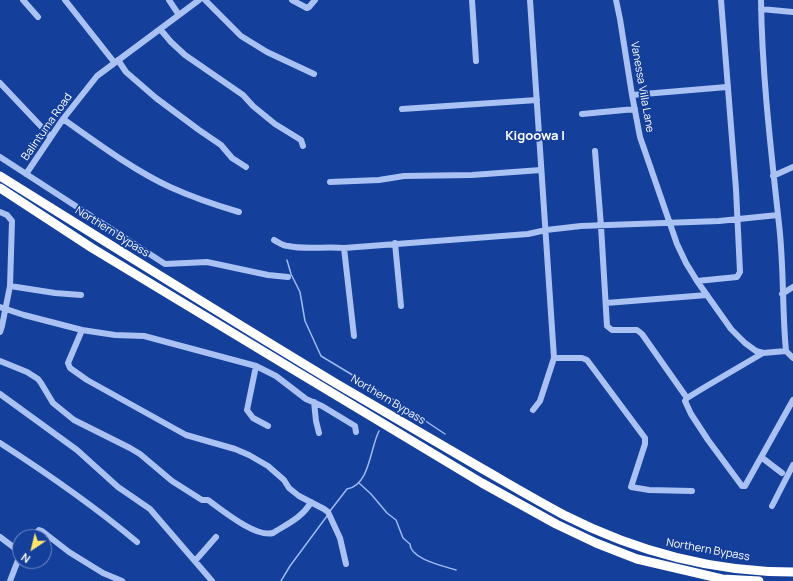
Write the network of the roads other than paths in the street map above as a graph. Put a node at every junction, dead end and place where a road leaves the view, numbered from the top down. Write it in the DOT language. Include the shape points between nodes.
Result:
graph roads {
  1 [pos="23,0"];
  2 [pos="65,0"];
  3 [pos="169,0"];
  4 [pos="199,0"];
  5 [pos="205,0"];
  6 [pos="292,0"];
  7 [pos="315,0"];
  8 [pos="472,0"];
  9 [pos="530,0"];
  10 [pos="616,0"];
  11 [pos="721,0"];
  12 [pos="761,0"];
  13 [pos="761,9"];
  14 [pos="793,12"];
  15 [pos="179,15"];
  16 [pos="38,17"];
  17 [pos="160,29"];
  18 [pos="116,61"];
  19 [pos="476,61"];
  20 [pos="314,74"];
  21 [pos="0,83"];
  22 [pos="728,87"];
  23 [pos="632,95"];
  24 [pos="537,100"];
  25 [pos="402,109"];
  26 [pos="635,109"];
  27 [pos="582,114"];
  28 [pos="63,119"];
  29 [pos="51,137"];
  30 [pos="303,146"];
  31 [pos="595,151"];
  32 [pos="0,157"];
  33 [pos="246,167"];
  34 [pos="793,167"];
  35 [pos="541,170"];
  36 [pos="26,174"];
  37 [pos="0,176"];
  38 [pos="773,176"];
  39 [pos="330,182"];
  40 [pos="0,188"];
  41 [pos="0,212"];
  42 [pos="239,212"];
  43 [pos="778,215"];
  44 [pos="737,219"];
  45 [pos="669,222"];
  46 [pos="602,226"];
  47 [pos="546,230"];
  48 [pos="274,240"];
  49 [pos="395,243"];
  50 [pos="344,248"];
  51 [pos="288,276"];
  52 [pos="697,281"];
  53 [pos="10,286"];
  54 [pos="793,287"];
  55 [pos="81,294"];
  56 [pos="782,294"];
  57 [pos="707,295"];
  58 [pos="606,303"];
  59 [pos="401,306"];
  60 [pos="3,308"];
  61 [pos="82,330"];
  62 [pos="0,332"];
  63 [pos="354,336"];
  64 [pos="786,351"];
  65 [pos="764,354"];
  66 [pos="554,358"];
  67 [pos="793,358"];
  68 [pos="0,361"];
  69 [pos="256,366"];
  70 [pos="0,394"];
  71 [pos="687,398"];
  72 [pos="793,400"];
  73 [pos="314,402"];
  74 [pos="533,410"];
  75 [pos="268,426"];
  76 [pos="356,432"];
  77 [pos="319,433"];
  78 [pos="0,443"];
  79 [pos="761,457"];
  80 [pos="793,465"];
  81 [pos="782,473"];
  82 [pos="692,491"];
  83 [pos="310,502"];
  84 [pos="772,506"];
  85 [pos="0,537"];
  86 [pos="216,537"];
  87 [pos="52,539"];
  88 [pos="137,542"];
  89 [pos="12,547"];
  90 [pos="195,561"];
  91 [pos="346,564"];
  92 [pos="14,569"];
  93 [pos="793,572"];
  94 [pos="10,581"];
  95 [pos="122,581"];
  96 [pos="212,581"];
  97 [pos="759,581"];
  1 -- 16 [label="street"];
  2 -- 18 [label="street"];
  3 -- 15 [label="street"];
  4 -- 15 [label="street, Balintuma Road"];
  5 -- 20 [label="street" via="241,36 267,52"];
  6 -- 7 [label="street" via="307,8"];
  8 -- 19 [label="street"];
  9 -- 24 [label="street"];
  10 -- 23 [label="street, Vanessa Villa Lane"];
  11 -- 22 [label="street"];
  12 -- 13 [label="street"];
  13 -- 14 [label="street"];
  13 -- 38 [label="street"];
  15 -- 17 [label="street, Balintuma Road"];
  17 -- 18 [label="street, Balintuma Road"];
  17 -- 30 [label="street" via="185,55 244,96 275,124 301,140"];
  18 -- 28 [label="street, Balintuma Road" via="97,76"];
  18 -- 33 [label="street" via="156,98 221,145 232,158"];
  21 -- 29 [label="street"];
  22 -- 23 [label="street"];
  22 -- 44 [label="street"];
  23 -- 26 [label="street, Vanessa Villa Lane"];
  24 -- 25 [label="street"];
  24 -- 35 [label="street"];
  26 -- 27 [label="street"];
  26 -- 45 [label="street, Vanessa Villa Lane" via="640,137"];
  28 -- 29 [label="street, Balintuma Road"];
  28 -- 42 [label="street" via="169,186"];
  29 -- 36 [label="street, Balintuma Road"];
  31 -- 46 [label="street"];
  32 -- 36 [label="street"];
  34 -- 38 [label="street"];
  35 -- 39 [label="street"];
  35 -- 47 [label="street"];
  36 -- 51 [label="street, Balintuma Road" via="165,264 207,262 268,275"];
  37 -- 93 [label="highway, Northern Bypass" via="234,322 564,515 621,540 670,556 721,567"];
  38 -- 43 [label="street"];
  40 -- 97 [label="highway, Northern Bypass" via="92,248 282,363 556,524 637,559 722,579"];
  41 -- 53 [label="street" via="12,221"];
  43 -- 44 [label="street"];
  43 -- 56 [label="street"];
  44 -- 45 [label="street"];
  44 -- 52 [label="street" via="740,272 738,276"];
  45 -- 46 [label="street"];
  45 -- 52 [label="street, Vanessa Villa Lane" via="686,263"];
  46 -- 47 [label="street"];
  46 -- 58 [label="street"];
  47 -- 49 [label="street" via="507,236"];
  47 -- 66 [label="street"];
  48 -- 50 [label="street" via="287,246"];
  49 -- 50 [label="street"];
  49 -- 59 [label="street"];
  50 -- 63 [label="street"];
  52 -- 57 [label="street, Vanessa Villa Lane"];
  53 -- 55 [label="street" via="61,294"];
  53 -- 60 [label="street"];
  54 -- 56 [label="street"];
  56 -- 64 [label="street"];
  57 -- 58 [label="street"];
  57 -- 65 [label="street, Vanessa Villa Lane" via="731,329 751,348"];
  58 -- 71 [label="street" via="608,328 640,332"];
  60 -- 61 [label="street"];
  60 -- 62 [label="street"];
  61 -- 69 [label="street" via="144,336"];
  61 -- 83 [label="street" via="68,363 70,368 186,435 249,455 268,466 289,488"];
  64 -- 65 [label="street"];
  64 -- 67 [label="street"];
  65 -- 71 [label="street"];
  66 -- 74 [label="street" via="540,401"];
  66 -- 82 [label="street" via="587,360 645,438 631,487"];
  68 -- 83 [label="street" via="38,379 53,403 74,420 140,454 172,481 255,530 273,533 296,520"];
  69 -- 73 [label="street" via="276,376 306,399"];
  69 -- 75 [label="street" via="246,410"];
  70 -- 90 [label="street" via="76,450 118,487 150,509"];
  71 -- 79 [label="street" via="685,403 691,414 742,486 745,486"];
  72 -- 79 [label="street"];
  73 -- 76 [label="street" via="355,426"];
  73 -- 77 [label="street"];
  78 -- 88 [label="street" via="58,482"];
  79 -- 81 [label="street"];
  80 -- 84 [label="street"];
  83 -- 91 [label="street" via="328,512 340,538"];
  85 -- 89 [label="street"];
  86 -- 90 [label="street"];
  87 -- 95 [label="street" via="103,573"];
  90 -- 96 [label="street"];
  92 -- 94 [label="street"];
}
